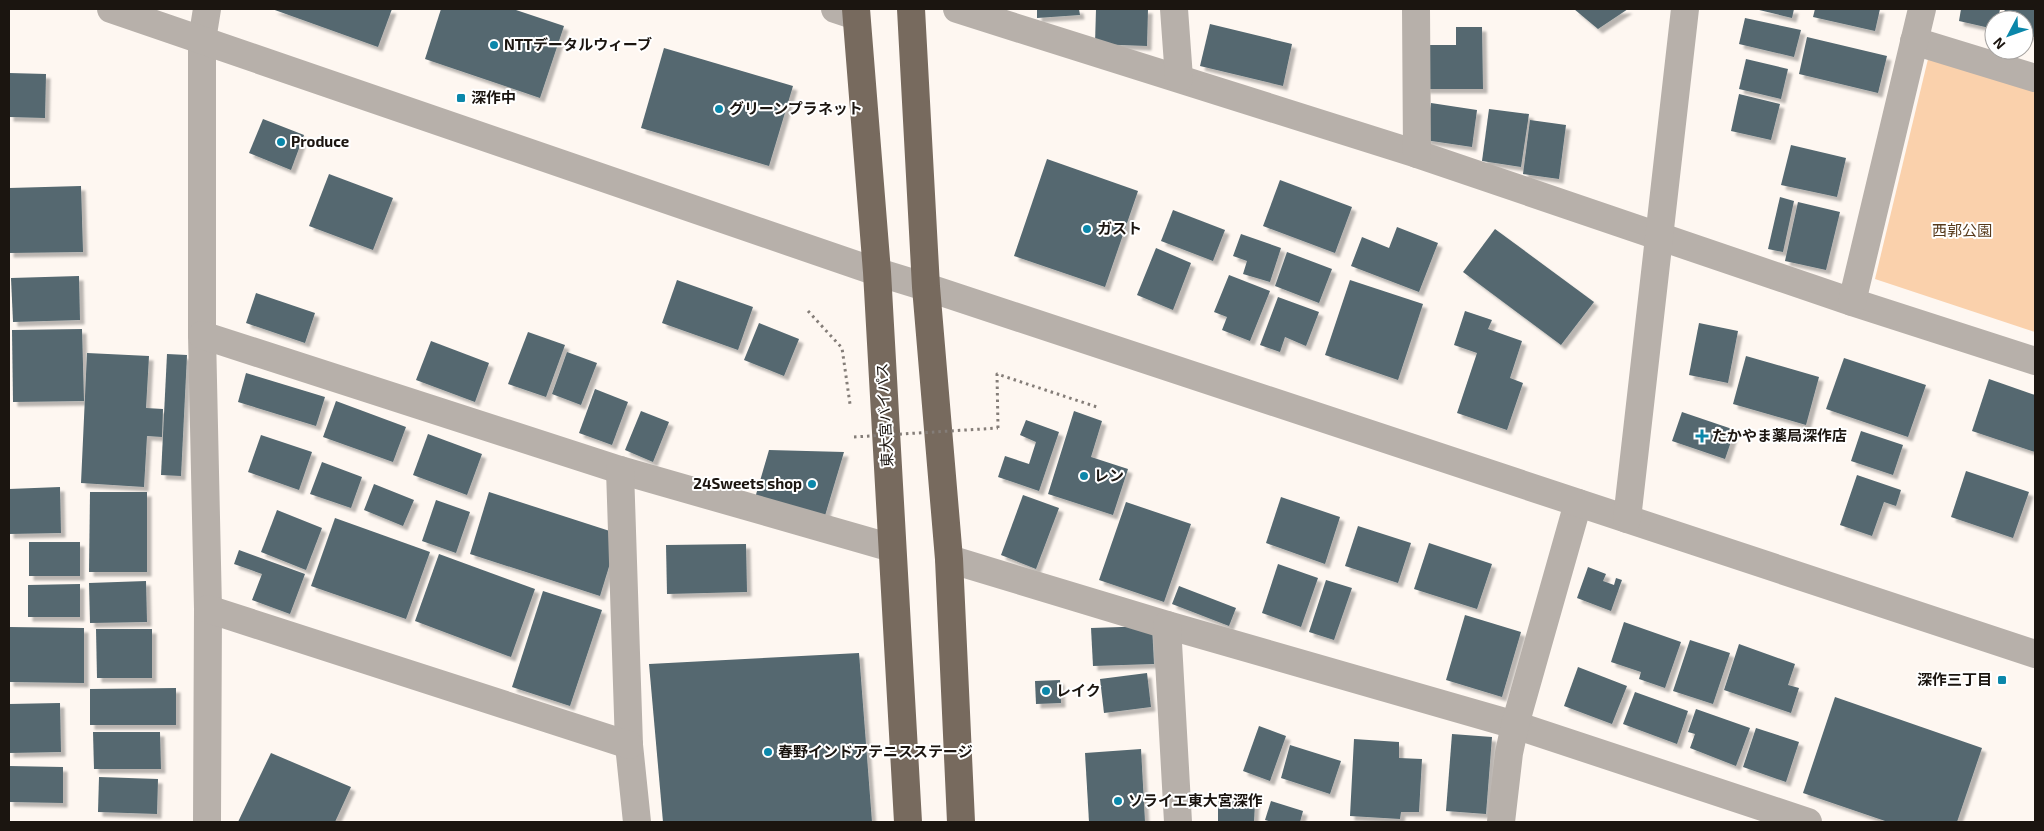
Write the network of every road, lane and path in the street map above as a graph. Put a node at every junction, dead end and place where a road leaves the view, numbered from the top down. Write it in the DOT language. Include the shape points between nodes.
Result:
graph roads {
  1 [pos="111,9"];
  2 [pos="207,9"];
  3 [pos="910,9"];
  4 [pos="957,9"];
  5 [pos="1174,9"];
  6 [pos="1416,9"];
  7 [pos="1685,9"];
  8 [pos="1922,9"];
  9 [pos="849,11"];
  10 [pos="202,40"];
  11 [pos="1914,41"];
  12 [pos="1179,78"];
  13 [pos="2035,78"];
  14 [pos="1417,154"];
  15 [pos="1659,236"];
  16 [pos="877,272"];
  17 [pos="926,287"];
  18 [pos="1852,302"];
  19 [pos="808,311"];
  20 [pos="202,335"];
  21 [pos="2035,361"];
  22 [pos="850,407"];
  23 [pos="1100,408"];
  24 [pos="853,427"];
  25 [pos="620,470"];
  26 [pos="1578,503"];
  27 [pos="1627,519"];
  28 [pos="892,548"];
  29 [pos="949,559"];
  30 [pos="208,610"];
  31 [pos="1167,625"];
  32 [pos="2035,654"];
  33 [pos="1516,724"];
  34 [pos="629,745"];
  35 [pos="1780,818"];
  36 [pos="207,822"];
  37 [pos="637,822"];
  38 [pos="908,822"];
  39 [pos="961,822"];
  40 [pos="1178,822"];
  41 [pos="1501,822"];
  42 [pos="1808,822"];
  1 -- 10 [label="street"];
  2 -- 10 [label="street"];
  3 -- 17 [label="highway"];
  4 -- 12 [label="street"];
  5 -- 12 [label="street"];
  6 -- 14 [label="street"];
  7 -- 15 [label="street"];
  8 -- 11 [label="street"];
  9 -- 16 [label="highway, 東大宮バイパス"];
  10 -- 16 [label="street"];
  10 -- 20 [label="street"];
  11 -- 13 [label="street"];
  11 -- 18 [label="street"];
  12 -- 14 [label="street"];
  14 -- 15 [label="street"];
  15 -- 18 [label="street"];
  15 -- 27 [label="street"];
  16 -- 17 [label="street"];
  16 -- 28 [label="highway, 東大宮バイパス"];
  17 -- 26 [label="street"];
  17 -- 29 [label="highway"];
  18 -- 21 [label="street"];
  19 -- 22 [label="path" via="842,348"];
  20 -- 25 [label="street"];
  20 -- 30 [label="street"];
  23 -- 24 [label="path, bridge" via="997,374 998,428 854,437"];
  25 -- 28 [label="street"];
  25 -- 34 [label="street"];
  26 -- 27 [label="street"];
  26 -- 33 [label="street"];
  27 -- 32 [label="street"];
  28 -- 38 [label="highway, 東大宮バイパス"];
  29 -- 31 [label="street"];
  29 -- 39 [label="highway"];
  30 -- 34 [label="street"];
  30 -- 36 [label="street"];
  31 -- 33 [label="street"];
  31 -- 40 [label="street"];
  33 -- 35 [label="street"];
  33 -- 41 [label="street" via="1509,753"];
  34 -- 37 [label="street"];
  35 -- 42 [label="street"];
}
